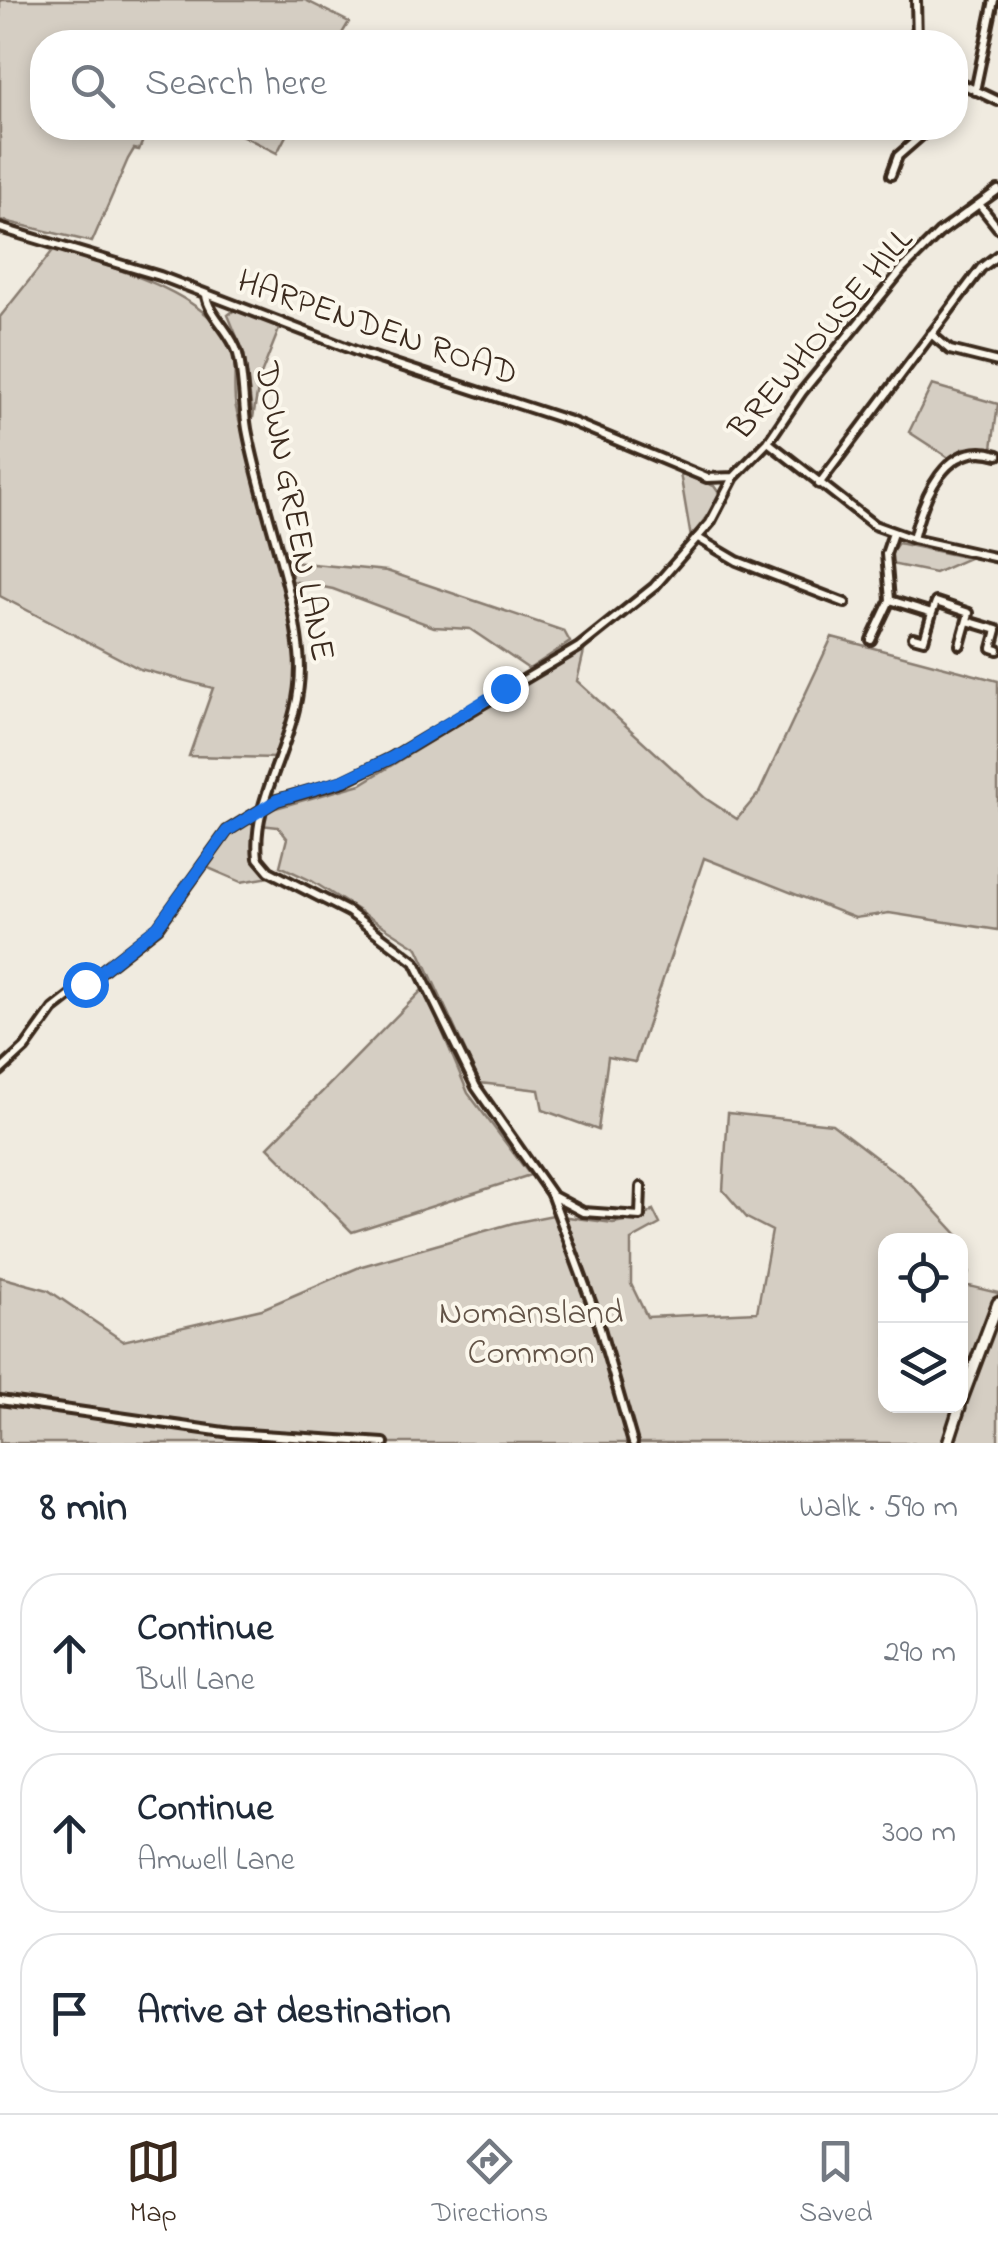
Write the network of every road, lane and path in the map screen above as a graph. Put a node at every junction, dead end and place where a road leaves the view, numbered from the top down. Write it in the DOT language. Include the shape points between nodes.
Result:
graph roads {
  1 [pos="916,0"];
  2 [pos="996,2"];
  3 [pos="917,30"];
  4 [pos="968,87"];
  5 [pos="975,91"];
  6 [pos="998,102"];
  7 [pos="916,140"];
  8 [pos="891,175"];
  9 [pos="998,190"];
  10 [pos="979,204"];
  11 [pos="0,228"];
  12 [pos="998,228"];
  13 [pos="998,254"];
  14 [pos="206,294"];
  15 [pos="931,334"];
  16 [pos="998,362"];
  17 [pos="768,442"];
  18 [pos="998,455"];
  19 [pos="734,477"];
  20 [pos="717,481"];
  21 [pos="818,484"];
  22 [pos="727,494"];
  23 [pos="894,533"];
  24 [pos="698,538"];
  25 [pos="913,540"];
  26 [pos="998,558"];
  27 [pos="890,600"];
  28 [pos="844,603"];
  29 [pos="932,613"];
  30 [pos="968,621"];
  31 [pos="913,637"];
  32 [pos="871,640"];
  33 [pos="960,644"];
  34 [pos="998,650"];
  35 [pos="264,806"];
  36 [pos="0,1071"];
  37 [pos="641,1186"];
  38 [pos="550,1194"];
  39 [pos="575,1208"];
  40 [pos="558,1217"];
  41 [pos="998,1303"];
  42 [pos="968,1384"];
  43 [pos="0,1400"];
  44 [pos="957,1413"];
  45 [pos="384,1443"];
  46 [pos="633,1443"];
  47 [pos="948,1443"];
  1 -- 3 [label="street"];
  2 -- 5 [label="street"];
  4 -- 5 [label="street"];
  5 -- 6 [label="street"];
  7 -- 8 [label="street" via="898,156"];
  9 -- 10 [label="street, BREWHOUSE HILL"];
  10 -- 12 [label="street"];
  10 -- 17 [label="street, BREWHOUSE HILL" via="901,271"];
  11 -- 14 [label="street, HARPENDEN ROAD"];
  13 -- 15 [label="street"];
  14 -- 20 [label="street, HARPENDEN ROAD" via="570,421"];
  14 -- 35 [label="street, DOWN GREEN LANE" via="238,354 248,430 299,652 288,744"];
  15 -- 16 [label="street" via="950,350"];
  15 -- 21 [label="street"];
  17 -- 19 [label="street, BREWHOUSE HILL"];
  17 -- 21 [label="street"];
  18 -- 25 [label="street" via="976,451 953,462 926,494"];
  19 -- 20 [label="street"];
  19 -- 22 [label="street"];
  20 -- 22 [label="street"];
  21 -- 23 [label="street"];
  22 -- 24 [label="street"];
  23 -- 25 [label="street"];
  23 -- 27 [label="street" via="886,554"];
  24 -- 28 [label="street" via="737,561"];
  24 -- 35 [label="street" via="654,588 578,646 391,758"];
  25 -- 26 [label="street"];
  27 -- 29 [label="street"];
  27 -- 32 [label="street"];
  29 -- 30 [label="street" via="936,602 969,613"];
  29 -- 31 [label="street" via="924,640"];
  30 -- 33 [label="street"];
  30 -- 34 [label="street" via="997,630 992,648"];
  35 -- 36 [label="street" via="227,831 158,926 52,1009"];
  35 -- 38 [label="street, DOWN GREEN LANE" via="256,844 263,864 408,952 476,1088"];
  37 -- 39 [label="street" via="640,1216"];
  38 -- 39 [label="street"];
  38 -- 40 [label="street, DOWN GREEN LANE"];
  39 -- 40 [label="street"];
  40 -- 46 [label="street, DOWN GREEN LANE" via="597,1318"];
  41 -- 42 [label="main road"];
  43 -- 45 [label="street" via="230,1433"];
  44 -- 47 [label="main road"];
}
